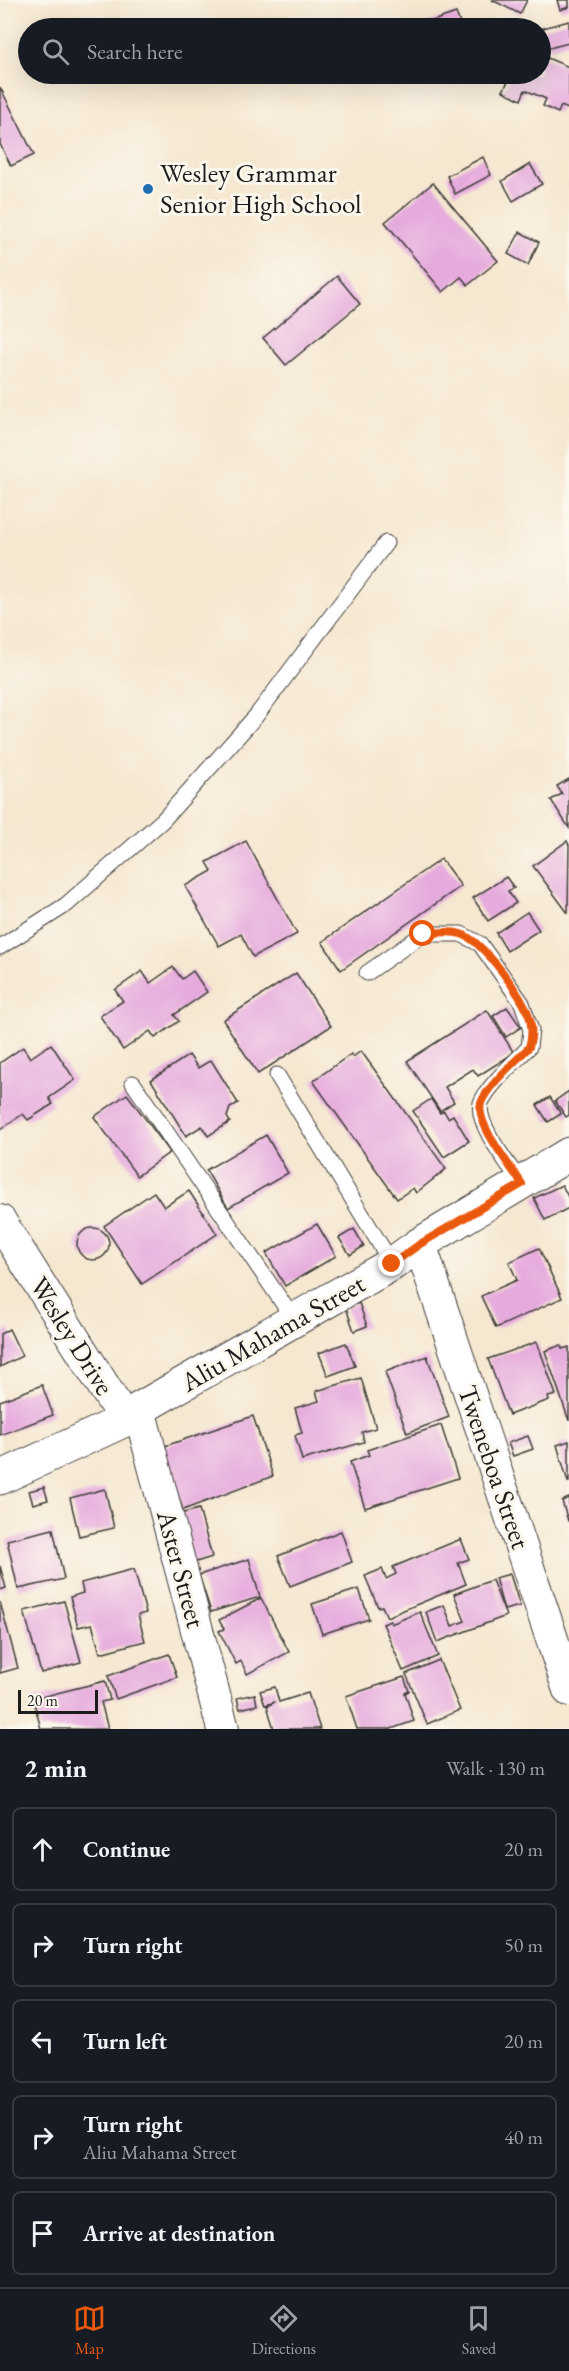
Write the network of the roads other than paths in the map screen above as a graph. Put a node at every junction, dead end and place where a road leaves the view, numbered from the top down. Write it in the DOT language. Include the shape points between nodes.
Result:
graph roads {
  1 [pos="386,543"];
  2 [pos="0,947"];
  3 [pos="367,973"];
  4 [pos="277,1075"];
  5 [pos="133,1083"];
  6 [pos="569,1154"];
  7 [pos="522,1184"];
  8 [pos="0,1221"];
  9 [pos="420,1244"];
  10 [pos="392,1264"];
  11 [pos="295,1321"];
  12 [pos="132,1415"];
  13 [pos="0,1478"];
  14 [pos="569,1690"];
  15 [pos="223,1729"];
  1 -- 2 [label="lane" via="256,716 163,820 66,905"];
  3 -- 7 [label="lane" via="423,934 461,934 480,944 529,1018 529,1047 482,1101 480,1114"];
  4 -- 10 [label="lane"];
  5 -- 11 [label="lane"];
  6 -- 7 [label="street, Aliu Mahama Street"];
  7 -- 9 [label="street, Aliu Mahama Street"];
  8 -- 12 [label="street, Wesley Drive"];
  9 -- 10 [label="street, Aliu Mahama Street"];
  9 -- 14 [label="street, Tweneboa Street"];
  10 -- 11 [label="street, Aliu Mahama Street"];
  11 -- 12 [label="street, Aliu Mahama Street"];
  12 -- 13 [label="street, Aliu Mahama Street"];
  12 -- 15 [label="street, Aster Street"];
}
